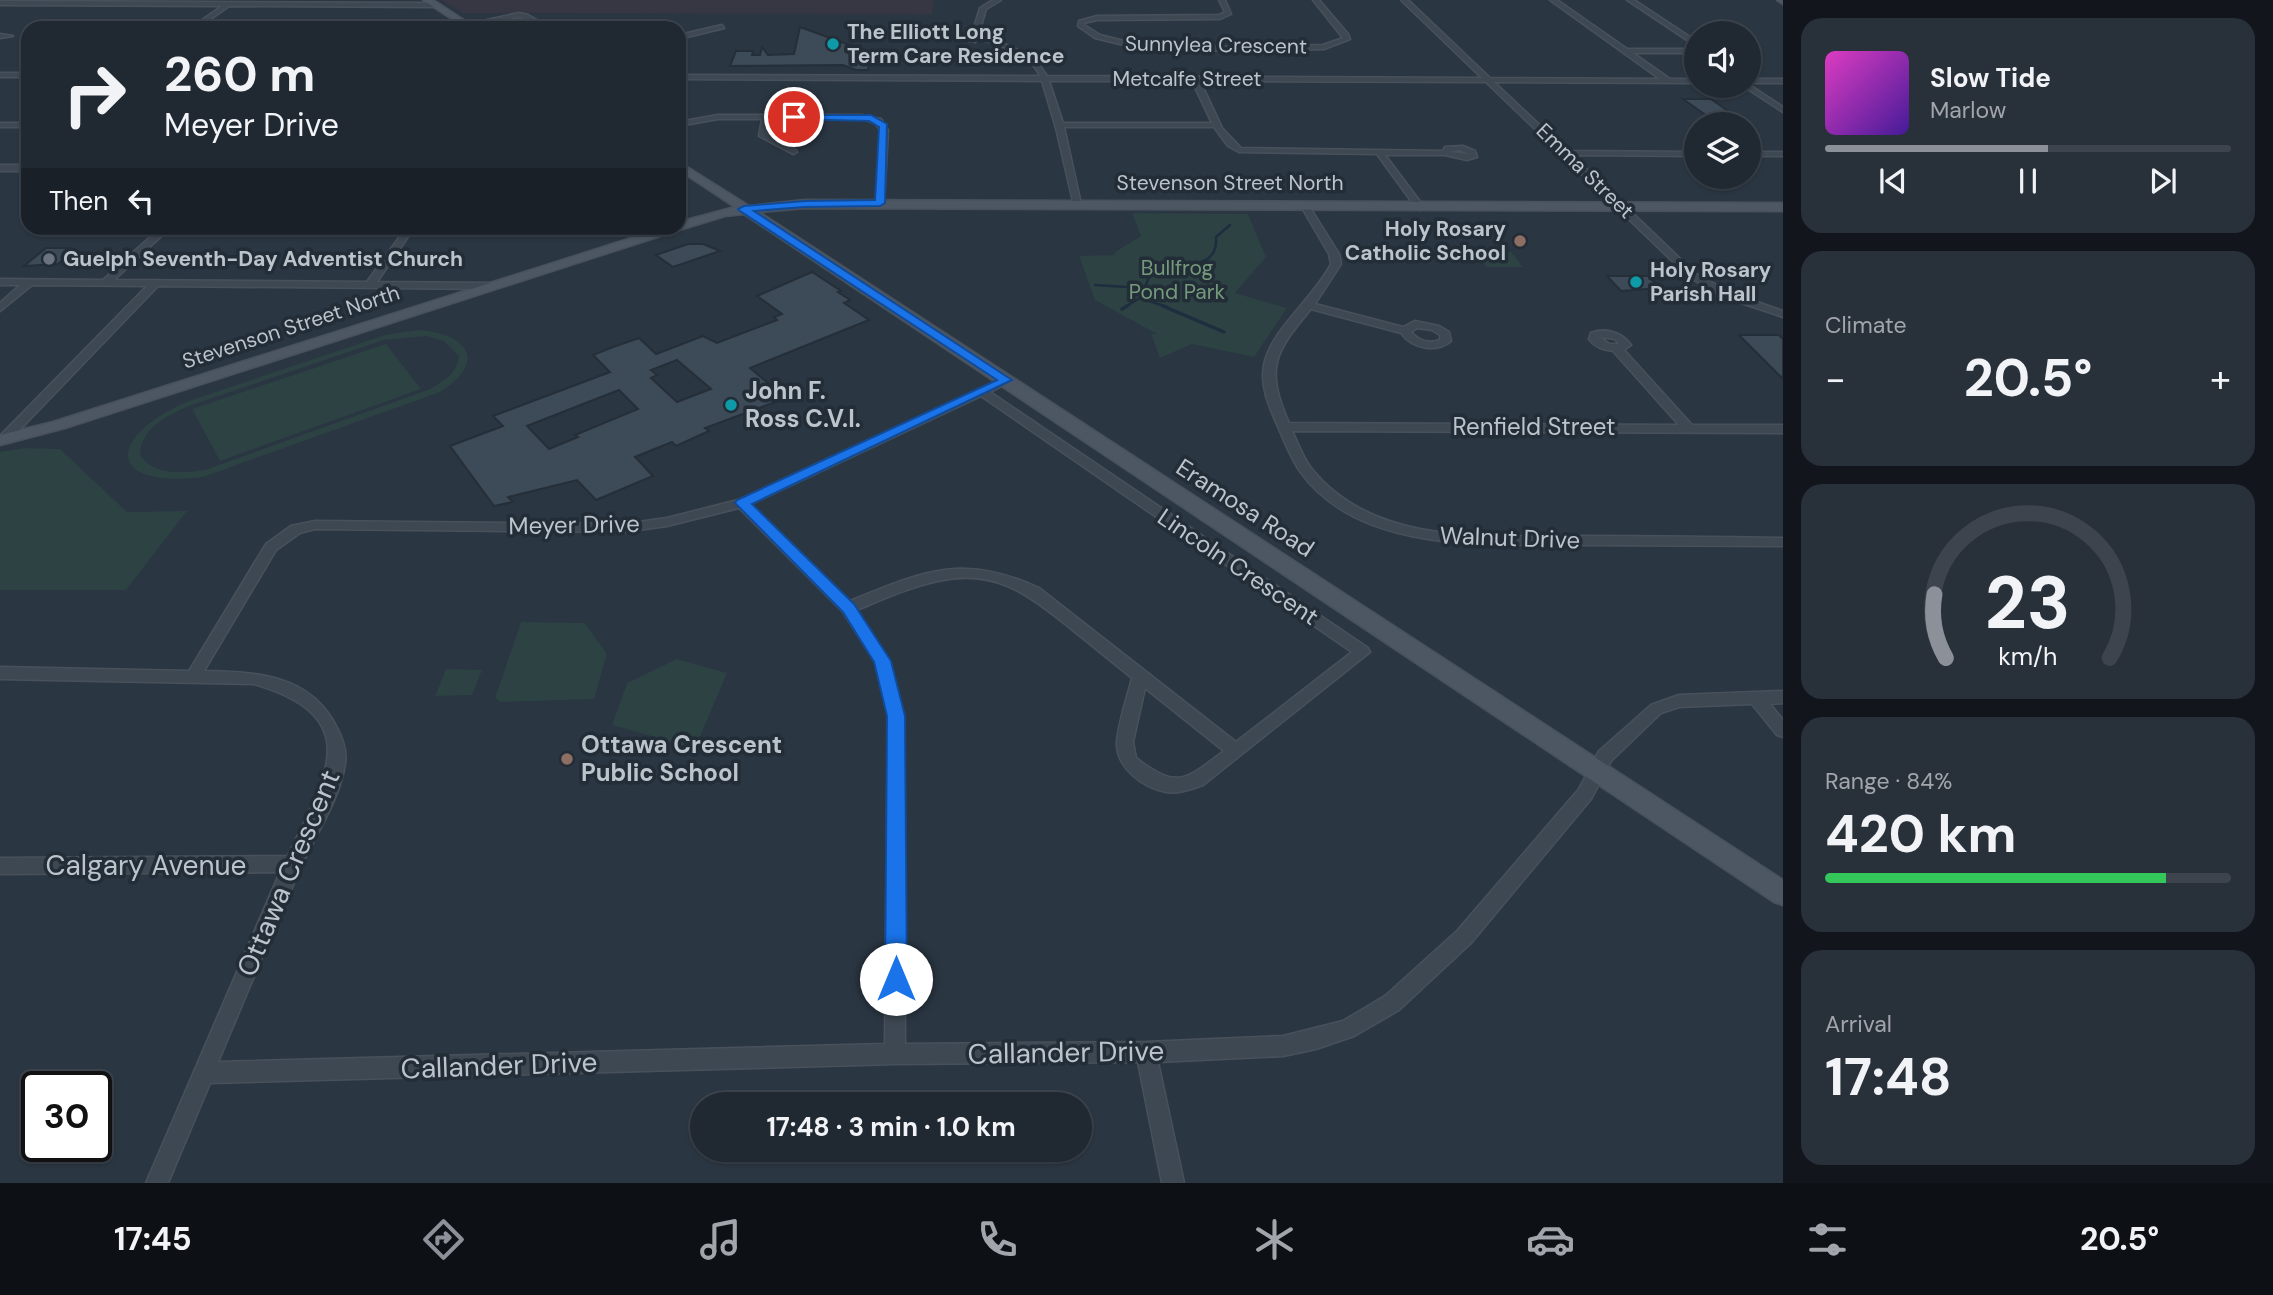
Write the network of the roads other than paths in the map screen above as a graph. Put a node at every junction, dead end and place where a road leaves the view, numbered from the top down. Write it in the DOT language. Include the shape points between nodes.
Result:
graph roads {
  1 [pos="998,0"];
  2 [pos="1222,0"];
  3 [pos="1316,0"];
  4 [pos="1404,0"];
  5 [pos="1553,0"];
  6 [pos="1630,0"];
  7 [pos="231,2"];
  8 [pos="431,2"];
  9 [pos="0,3"];
  10 [pos="204,21"];
  11 [pos="461,21"];
  12 [pos="492,21"];
  13 [pos="533,21"];
  14 [pos="722,26"];
  15 [pos="686,35"];
  16 [pos="0,36"];
  17 [pos="10,36"];
  18 [pos="1684,36"];
  19 [pos="1625,51"];
  20 [pos="1684,51"];
  21 [pos="0,75"];
  22 [pos="21,75"];
  23 [pos="686,77"];
  24 [pos="1045,79"];
  25 [pos="1195,79"];
  26 [pos="1489,80"];
  27 [pos="1667,80"];
  28 [pos="1684,80"];
  29 [pos="1783,81"];
  30 [pos="1761,82"];
  31 [pos="1761,93"];
  32 [pos="1783,110"];
  33 [pos="766,117"];
  34 [pos="686,123"];
  35 [pos="0,125"];
  36 [pos="21,125"];
  37 [pos="1059,125"];
  38 [pos="1218,125"];
  39 [pos="793,152"];
  40 [pos="1380,153"];
  41 [pos="1445,153"];
  42 [pos="1567,153"];
  43 [pos="1684,154"];
  44 [pos="1761,154"];
  45 [pos="1783,154"];
  46 [pos="0,168"];
  47 [pos="21,168"];
  48 [pos="686,169"];
  49 [pos="880,203"];
  50 [pos="1077,204"];
  51 [pos="1305,206"];
  52 [pos="1420,207"];
  53 [pos="1622,207"];
  54 [pos="1783,207"];
  55 [pos="744,209"];
  56 [pos="686,224"];
  57 [pos="156,235"];
  58 [pos="405,235"];
  59 [pos="652,235"];
  60 [pos="0,282"];
  61 [pos="30,282"];
  62 [pos="106,282"];
  63 [pos="156,283"];
  64 [pos="371,284"];
  65 [pos="491,286"];
  66 [pos="1309,305"];
  67 [pos="0,308"];
  68 [pos="1783,314"];
  69 [pos="1405,331"];
  70 [pos="1617,348"];
  71 [pos="1006,380"];
  72 [pos="981,391"];
  73 [pos="1285,427"];
  74 [pos="1688,428"];
  75 [pos="1783,429"];
  76 [pos="2,440"];
  77 [pos="742,503"];
  78 [pos="1783,542"];
  79 [pos="848,608"];
  80 [pos="0,673"];
  81 [pos="193,677"];
  82 [pos="1140,677"];
  83 [pos="1783,697"];
  84 [pos="1756,698"];
  85 [pos="1783,731"];
  86 [pos="1236,751"];
  87 [pos="1598,772"];
  88 [pos="292,864"];
  89 [pos="0,866"];
  90 [pos="1783,894"];
  91 [pos="1146,1052"];
  92 [pos="895,1054"];
  93 [pos="204,1073"];
  94 [pos="157,1183"];
  95 [pos="1172,1183"];
  1 -- 24 [label="street" via="983,8 972,42 1007,47 1034,61"];
  2 -- 3 [label="street, Sunnylea Crescent" via="1229,13 1220,17 1097,18 1081,22 1081,26 1108,41 1143,46 1324,47 1343,42 1346,35"];
  4 -- 26 [label="street, Emma Street"];
  5 -- 19 [label="street"];
  6 -- 18 [label="street"];
  7 -- 8 [label="street"];
  7 -- 9 [label="street"];
  7 -- 10 [label="street"];
  8 -- 11 [label="main road"];
  12 -- 13 [label="street" via="519,15"];
  14 -- 15 [label="street"];
  16 -- 17 [label="street"];
  19 -- 20 [label="street"];
  19 -- 27 [label="street"];
  21 -- 22 [label="street"];
  23 -- 24 [label="street, Metcalfe Street"];
  24 -- 25 [label="street, Metcalfe Street"];
  24 -- 37 [label="street"];
  25 -- 26 [label="street, Metcalfe Street"];
  25 -- 38 [label="street"];
  26 -- 27 [label="street, Metcalfe Street"];
  26 -- 42 [label="street, Emma Street"];
  27 -- 28 [label="street, Metcalfe Street"];
  29 -- 30 [label="street"];
  31 -- 32 [label="street"];
  33 -- 34 [label="street"];
  33 -- 39 [label="street" via="762,134"];
  33 -- 49 [label="street" via="878,121 884,130"];
  35 -- 36 [label="street"];
  37 -- 38 [label="street"];
  37 -- 50 [label="street"];
  38 -- 40 [label="street" via="1238,150"];
  40 -- 41 [label="street"];
  40 -- 52 [label="street"];
  42 -- 43 [label="street"];
  42 -- 53 [label="street, Emma Street"];
  44 -- 45 [label="street"];
  46 -- 47 [label="street"];
  48 -- 55 [label="main road, Eramosa Road"];
  49 -- 50 [label="main road, Stevenson Street North"];
  49 -- 55 [label="main road, Stevenson Street North"];
  50 -- 51 [label="main road, Stevenson Street North"];
  51 -- 52 [label="main road, Stevenson Street North"];
  51 -- 66 [label="street, Walnut Drive" via="1336,264"];
  52 -- 53 [label="main road, Stevenson Street North"];
  53 -- 54 [label="main road, Stevenson Street North"];
  53 -- 68 [label="street, Emma Street" via="1702,282"];
  55 -- 56 [label="main road, Stevenson Street North"];
  55 -- 71 [label="main road, Eramosa Road"];
  57 -- 62 [label="street"];
  58 -- 64 [label="street"];
  59 -- 65 [label="main road, Stevenson Street North"];
  60 -- 61 [label="street"];
  61 -- 62 [label="street"];
  61 -- 67 [label="street"];
  62 -- 63 [label="street"];
  63 -- 64 [label="street"];
  63 -- 76 [label="street"];
  64 -- 65 [label="street"];
  65 -- 76 [label="main road, Stevenson Street North"];
  66 -- 69 [label="street"];
  66 -- 73 [label="street, Walnut Drive" via="1274,351 1267,374"];
  70 -- 74 [label="street"];
  71 -- 72 [label="street, Meyer Drive"];
  71 -- 87 [label="main road, Eramosa Road"];
  72 -- 77 [label="street, Meyer Drive"];
  72 -- 86 [label="street, Lincoln Crescent" via="1363,652"];
  73 -- 74 [label="street, Renfield Street"];
  73 -- 78 [label="street, Walnut Drive" via="1303,467 1318,484 1358,511 1418,533 1479,540"];
  74 -- 75 [label="street, Renfield Street"];
  77 -- 79 [label="street"];
  77 -- 81 [label="street, Meyer Drive" via="667,522 624,527 315,525 296,529 271,547"];
  79 -- 82 [label="street" via="930,576 985,573 1034,592"];
  79 -- 92 [label="street" via="882,661 896,716"];
  80 -- 81 [label="street, Ottawa Crescent"];
  81 -- 88 [label="street, Ottawa Crescent" via="254,678 287,687 311,702 327,721 337,752 329,788"];
  82 -- 86 [label="street"];
  82 -- 86 [label="street, Lincoln Crescent" via="1125,743 1126,755 1139,771 1167,785 1183,785 1198,780"];
  83 -- 84 [label="street, Callander Drive"];
  84 -- 85 [label="street"];
  84 -- 87 [label="street, Callander Drive" via="1666,704 1605,756"];
  87 -- 90 [label="main road, Eramosa Road"];
  87 -- 91 [label="street, Callander Drive" via="1585,794 1464,937 1392,1003 1370,1017 1283,1046"];
  88 -- 89 [label="street, Calgary Avenue"];
  88 -- 93 [label="street, Ottawa Crescent"];
  91 -- 92 [label="street, Callander Drive"];
  91 -- 95 [label="street"];
  92 -- 93 [label="street, Callander Drive"];
  93 -- 94 [label="street, Ottawa Crescent"];
}
